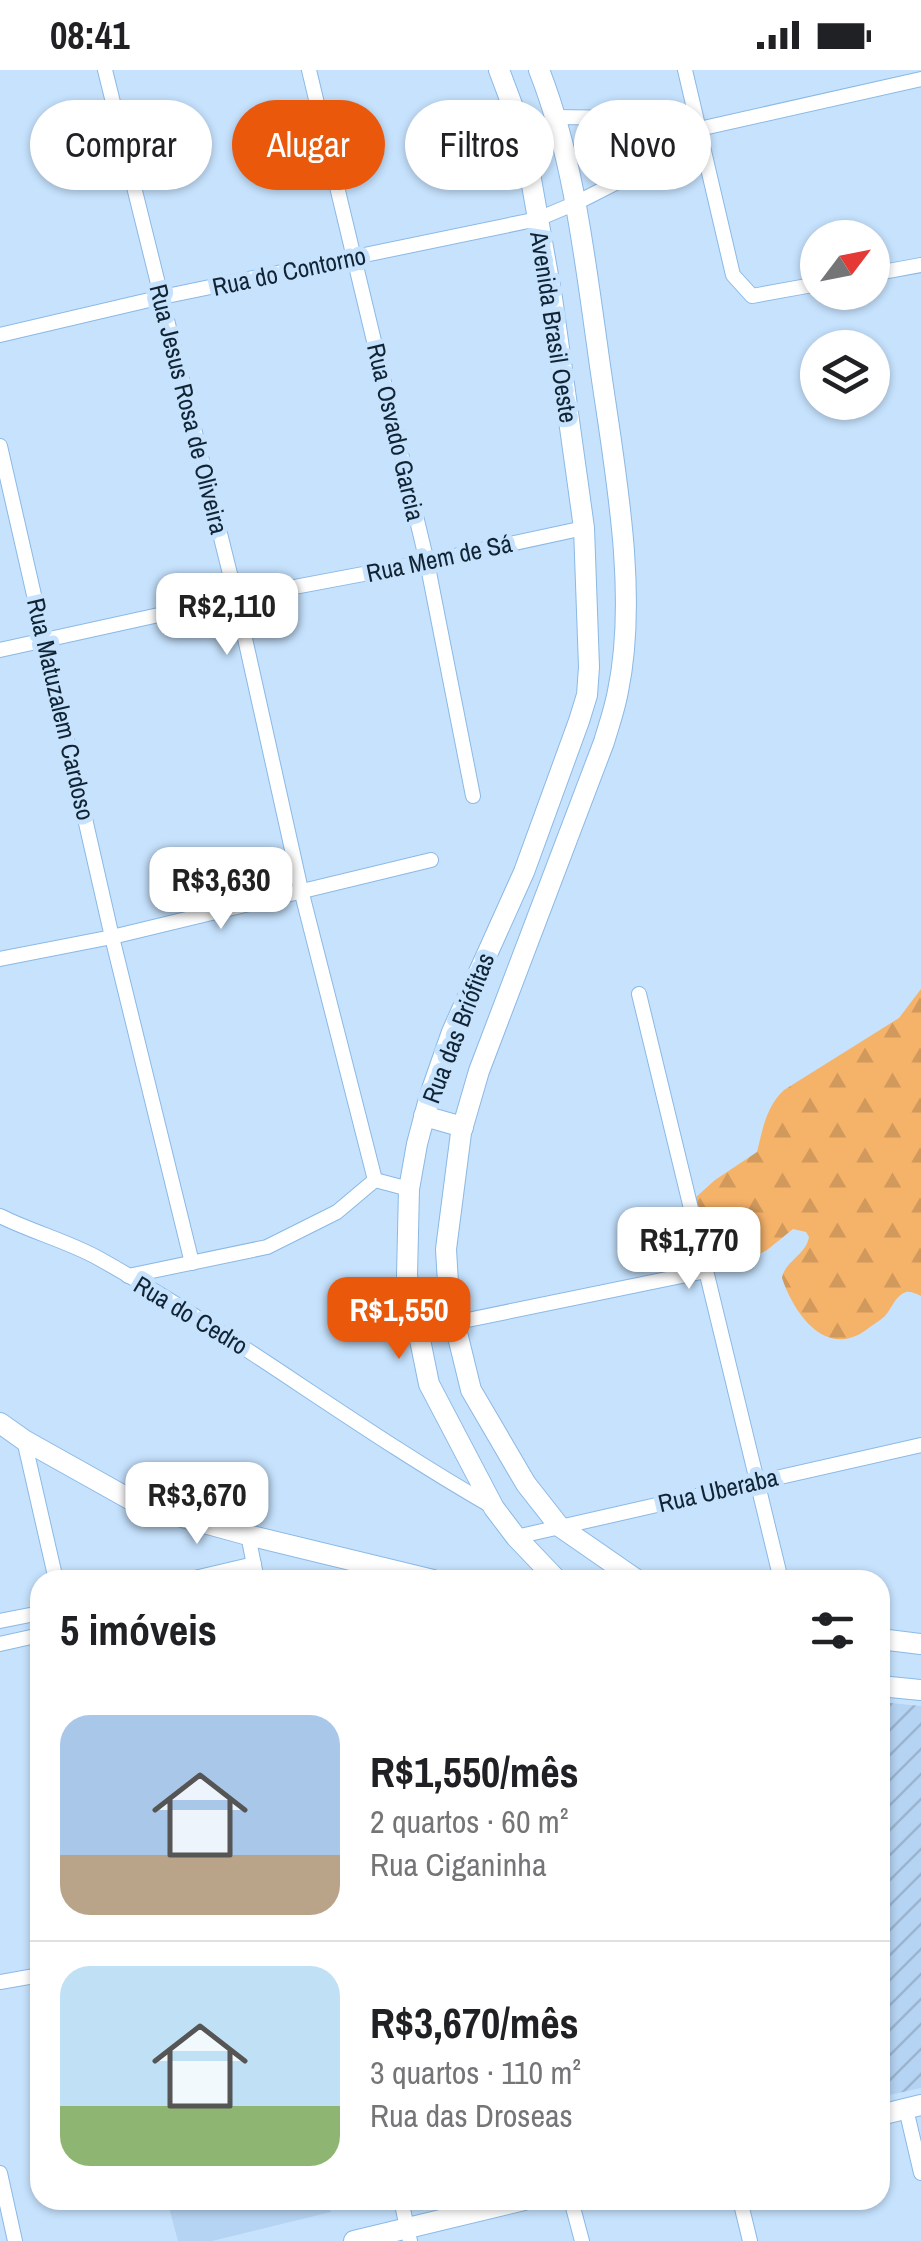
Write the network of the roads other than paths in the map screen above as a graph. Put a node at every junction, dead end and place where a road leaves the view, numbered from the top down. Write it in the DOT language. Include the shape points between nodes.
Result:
graph roads {
  1 [pos="106,70"];
  2 [pos="309,70"];
  3 [pos="499,70"];
  4 [pos="539,70"];
  5 [pos="684,70"];
  6 [pos="921,79"];
  7 [pos="692,100"];
  8 [pos="556,118"];
  9 [pos="574,119"];
  10 [pos="711,126"];
  11 [pos="711,179"];
  12 [pos="599,190"];
  13 [pos="576,204"];
  14 [pos="538,218"];
  15 [pos="356,258"];
  16 [pos="921,265"];
  17 [pos="890,271"];
  18 [pos="800,287"];
  19 [pos="162,297"];
  20 [pos="0,335"];
  21 [pos="0,446"];
  22 [pos="584,528"];
  23 [pos="427,562"];
  24 [pos="236,598"];
  25 [pos="46,640"];
  26 [pos="0,650"];
  27 [pos="473,796"];
  28 [pos="432,860"];
  29 [pos="524,872"];
  30 [pos="548,887"];
  31 [pos="301,890"];
  32 [pos="112,937"];
  33 [pos="0,959"];
  34 [pos="639,994"];
  35 [pos="424,1116"];
  36 [pos="462,1127"];
  37 [pos="375,1180"];
  38 [pos="409,1190"];
  39 [pos="0,1216"];
  40 [pos="192,1263"];
  41 [pos="706,1271"];
  42 [pos="128,1276"];
  43 [pos="453,1323"];
  44 [pos="0,1423"];
  45 [pos="24,1440"];
  46 [pos="921,1444"];
  47 [pos="758,1481"];
  48 [pos="494,1508"];
  49 [pos="559,1526"];
  50 [pos="248,1535"];
  51 [pos="516,1536"];
  52 [pos="54,1570"];
  53 [pos="256,1570"];
  54 [pos="391,1570"];
  55 [pos="548,1570"];
  56 [pos="623,1570"];
  57 [pos="779,1570"];
  58 [pos="30,1615"];
  59 [pos="0,1621"];
  60 [pos="30,1637"];
  61 [pos="890,1640"];
  62 [pos="0,1644"];
  63 [pos="921,1644"];
  64 [pos="890,1687"];
  65 [pos="921,1690"];
  66 [pos="30,1976"];
  67 [pos="0,1982"];
  68 [pos="913,2107"];
  69 [pos="0,2172"];
  70 [pos="921,2173"];
  71 [pos="403,2210"];
  72 [pos="491,2210"];
  73 [pos="574,2210"];
  74 [pos="742,2210"];
  75 [pos="409,2235"];
  76 [pos="15,2241"];
  77 [pos="354,2241"];
  78 [pos="582,2241"];
  79 [pos="750,2241"];
  1 -- 19 [label="street, Rua Jesus Rosa de Oliveira"];
  2 -- 15 [label="street, Rua Osvado Garcia"];
  3 -- 14 [label="street, Avenida Brasil Oeste" via="523,134"];
  4 -- 8 [label="street, Avenida Brasil Oeste"];
  5 -- 7 [label="street"];
  6 -- 10 [label="street"];
  8 -- 9 [label="street"];
  8 -- 13 [label="street, Avenida Brasil Oeste"];
  11 -- 18 [label="street" via="734,275 752,296"];
  12 -- 13 [label="street, Rua do Contorno"];
  13 -- 14 [label="street, Rua do Contorno"];
  13 -- 30 [label="street, Avenida Brasil Oeste" via="621,520 626,613 618,690 604,742"];
  14 -- 15 [label="street, Rua do Contorno"];
  14 -- 22 [label="street, Avenida Brasil Oeste"];
  15 -- 19 [label="street, Rua do Contorno"];
  15 -- 23 [label="street, Rua Osvado Garcia"];
  16 -- 17 [label="street"];
  19 -- 20 [label="street, Rua do Contorno"];
  19 -- 24 [label="street, Rua Jesus Rosa de Oliveira"];
  21 -- 25 [label="street, Rua Matuzalem Cardoso"];
  22 -- 23 [label="street, Rua Mem de Sá"];
  22 -- 29 [label="street, Avenida Brasil Oeste" via="587,695"];
  23 -- 24 [label="street, Rua Mem de Sá"];
  23 -- 27 [label="street, Rua Osvado Garcia"];
  24 -- 25 [label="street, Rua Mem de Sá"];
  24 -- 31 [label="street, Rua Jesus Rosa de Oliveira"];
  25 -- 26 [label="street, Rua Mem de Sá"];
  25 -- 32 [label="street, Rua Matuzalem Cardoso"];
  28 -- 31 [label="street"];
  29 -- 35 [label="street, Rua das Briófitas" via="452,1032"];
  30 -- 36 [label="street, Rua das Briófitas"];
  31 -- 32 [label="street"];
  31 -- 37 [label="street, Rua Jesus Rosa de Oliveira"];
  32 -- 33 [label="street"];
  32 -- 40 [label="street, Rua Matuzalem Cardoso"];
  34 -- 41 [label="street"];
  35 -- 36 [label="street"];
  35 -- 38 [label="street, Rua das Briófitas"];
  36 -- 43 [label="street, Rua das Briófitas" via="446,1249"];
  37 -- 38 [label="street"];
  37 -- 40 [label="street" via="337,1212 288,1238"];
  38 -- 48 [label="street, Rua das Briófitas" via="407,1276 428,1384"];
  39 -- 42 [label="street, Rua do Cedro"];
  40 -- 42 [label="street"];
  41 -- 43 [label="street"];
  41 -- 47 [label="street"];
  42 -- 48 [label="street, Rua do Cedro"];
  43 -- 49 [label="street, Rua das Briófitas" via="471,1390"];
  44 -- 45 [label="street"];
  45 -- 50 [label="street" via="142,1506"];
  45 -- 52 [label="street"];
  46 -- 47 [label="street, Rua Uberaba"];
  47 -- 49 [label="street, Rua Uberaba"];
  47 -- 57 [label="street"];
  48 -- 51 [label="street, Rua do Cedro"];
  49 -- 51 [label="street, Rua Uberaba"];
  49 -- 56 [label="street, Rua das Briófitas"];
  50 -- 53 [label="street"];
  50 -- 54 [label="street"];
  51 -- 55 [label="street, Rua do Cedro"];
  58 -- 59 [label="street"];
  60 -- 62 [label="street"];
  61 -- 63 [label="street"];
  64 -- 65 [label="street"];
  66 -- 67 [label="street"];
  68 -- 70 [label="street"];
  69 -- 76 [label="street"];
  71 -- 75 [label="street"];
  72 -- 75 [label="street"];
  73 -- 78 [label="street"];
  74 -- 79 [label="street"];
  75 -- 77 [label="street"];
}
